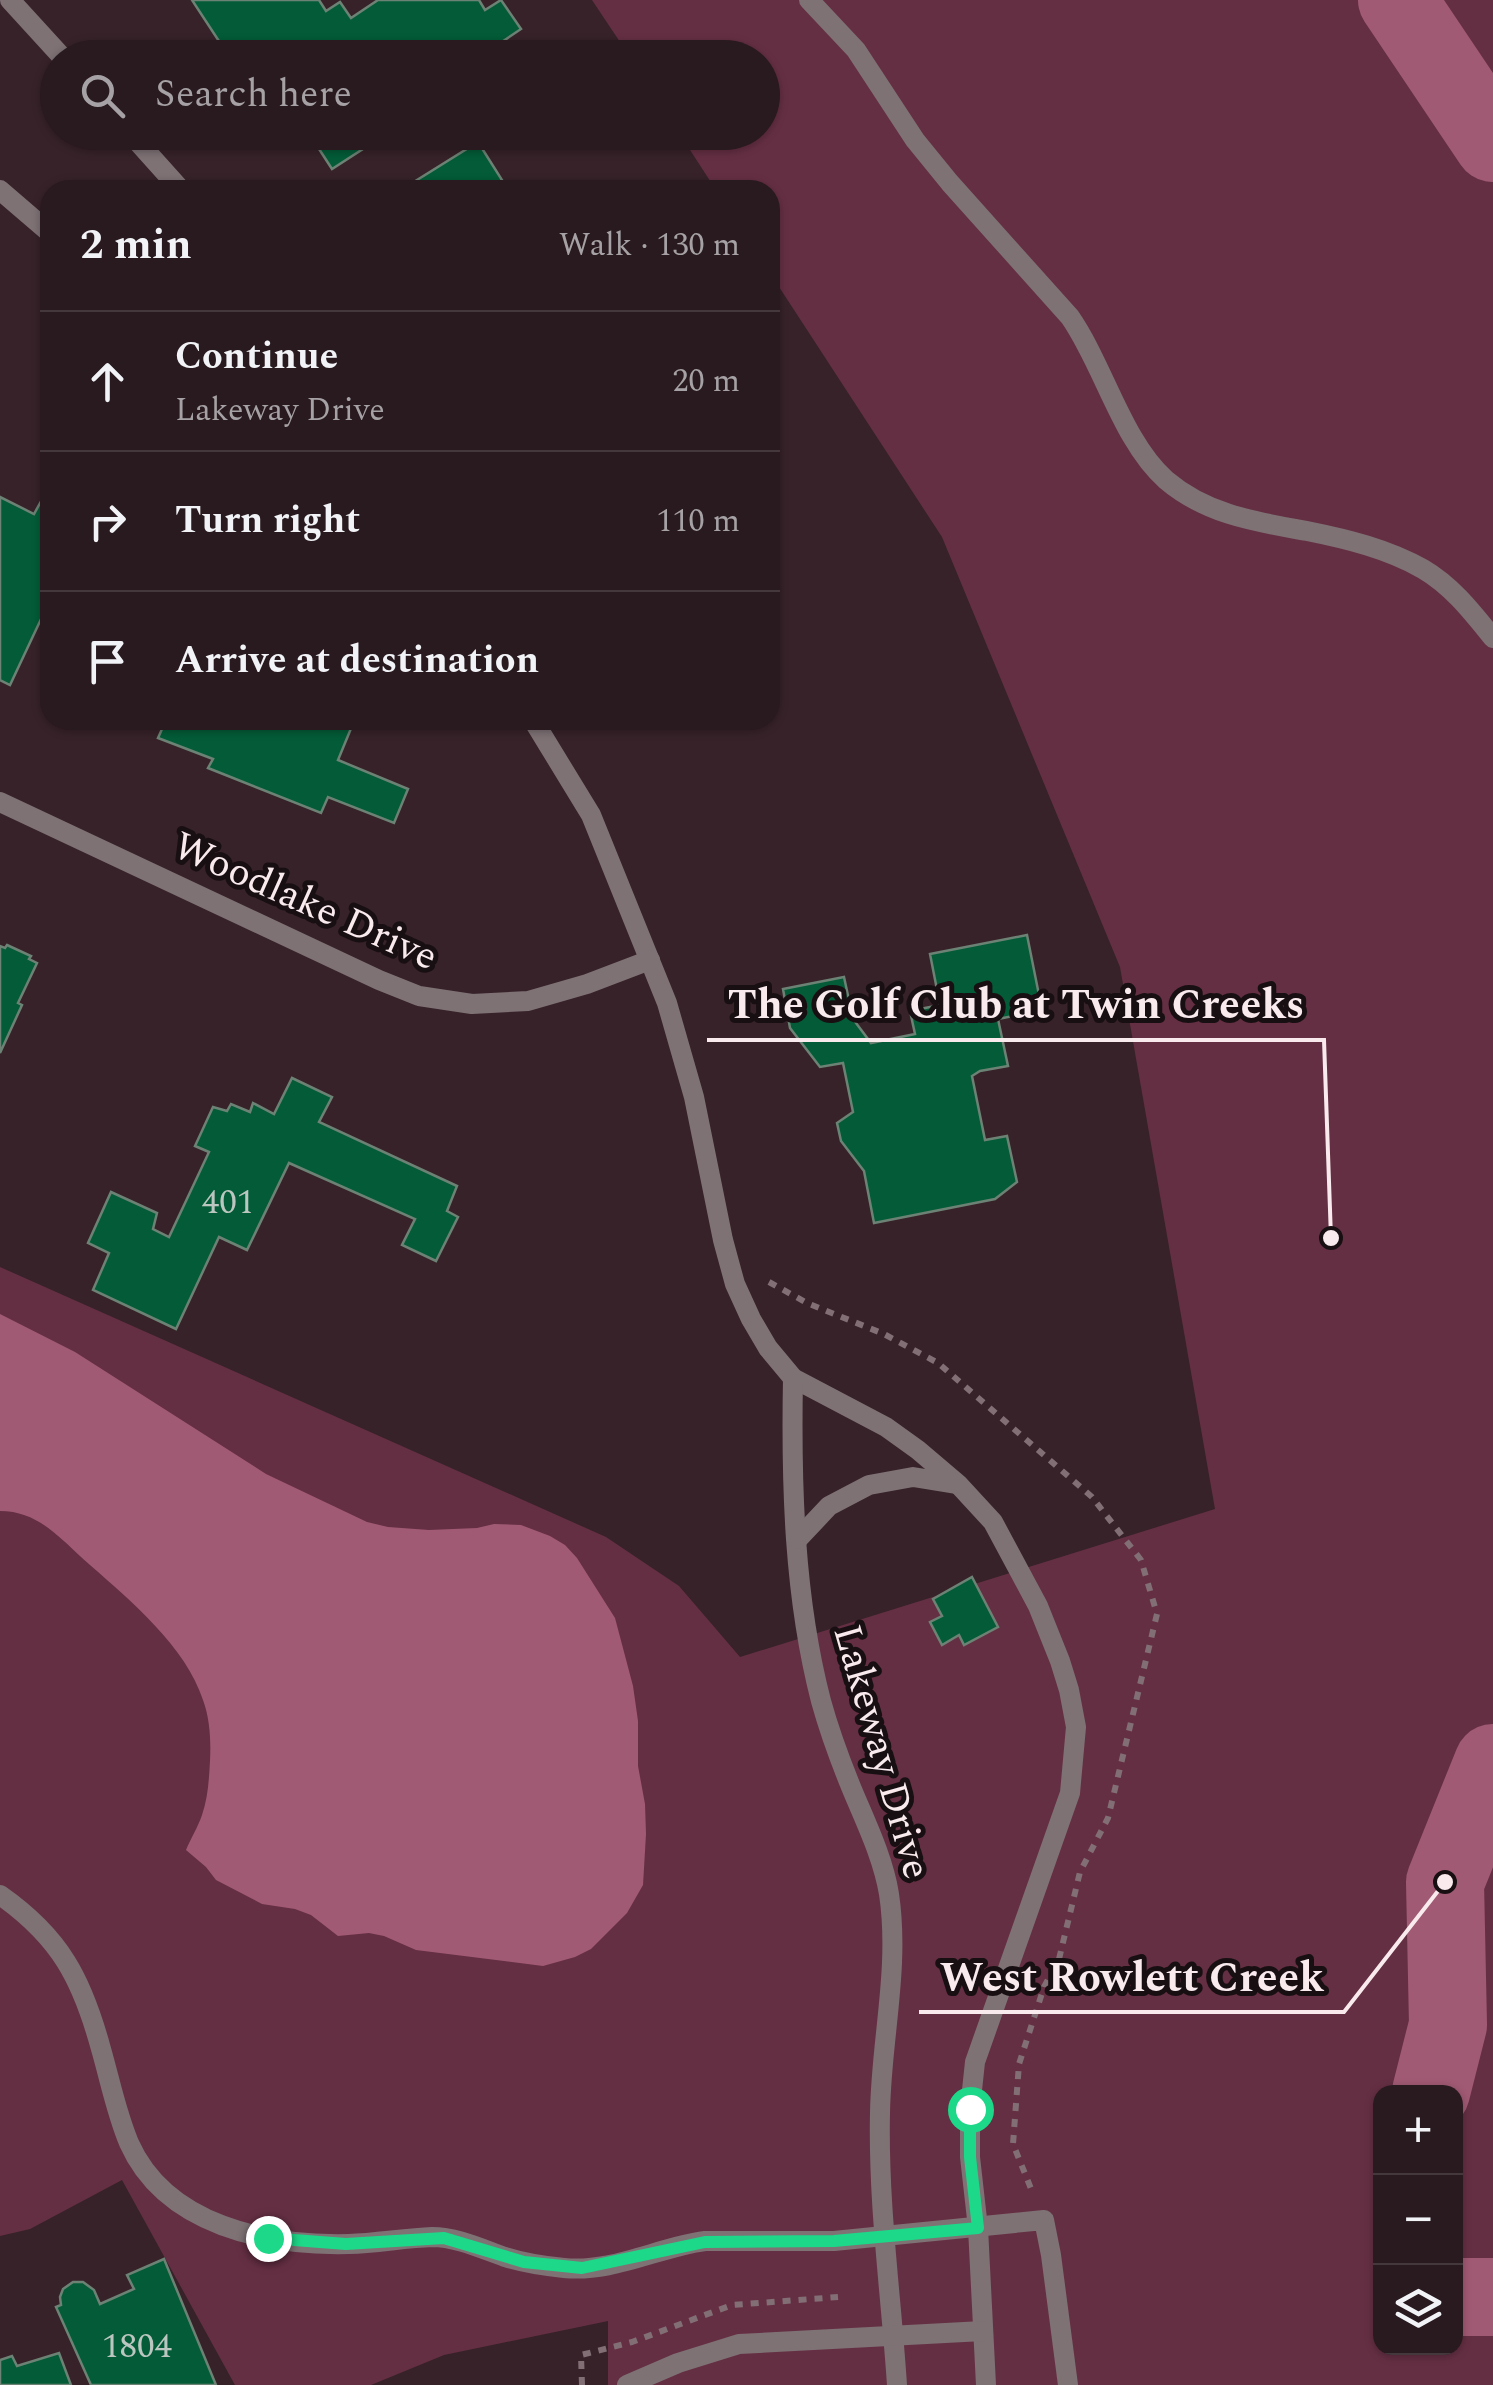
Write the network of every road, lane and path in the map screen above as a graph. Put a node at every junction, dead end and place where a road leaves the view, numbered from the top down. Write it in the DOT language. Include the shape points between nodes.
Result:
graph roads {
  1 [pos="10,0"];
  2 [pos="809,0"];
  3 [pos="46,40"];
  4 [pos="146,150"];
  5 [pos="172,180"];
  6 [pos="0,190"];
  7 [pos="40,224"];
  8 [pos="1493,638"];
  9 [pos="539,730"];
  10 [pos="0,802"];
  11 [pos="650,960"];
  12 [pos="764,1280"];
  13 [pos="910,1348"];
  14 [pos="794,1378"];
  15 [pos="958,1484"];
  16 [pos="798,1539"];
  17 [pos="0,1895"];
  18 [pos="978,2228"];
  19 [pos="884,2236"];
  20 [pos="983,2331"];
  21 [pos="894,2337"];
  22 [pos="627,2385"];
  23 [pos="897,2385"];
  24 [pos="986,2385"];
  25 [pos="1068,2385"];
  1 -- 3 [label="street"];
  2 -- 8 [label="street" via="856,50 950,183 1070,316 1136,443 1163,478 1235,518 1395,556 1457,596"];
  4 -- 5 [label="street"];
  6 -- 7 [label="street"];
  9 -- 11 [label="street" via="591,815"];
  10 -- 11 [label="street, Woodlake Drive" via="419,996 472,1004 528,1001"];
  11 -- 14 [label="street" via="694,1098 735,1284 768,1348"];
  12 -- 13 [label="path"];
  14 -- 15 [label="street" via="886,1427"];
  14 -- 16 [label="street, Lakeway Drive"];
  15 -- 16 [label="street" via="913,1476 868,1484 829,1506"];
  15 -- 18 [label="street" via="993,1522 1038,1606 1076,1727 1070,1794 975,2062 970,2157"];
  16 -- 19 [label="street, Lakeway Drive" via="822,1702 889,1893 892,1969 880,2110"];
  17 -- 19 [label="street" via="36,1922 70,1968 142,2167 175,2201 224,2226 324,2244 444,2238 568,2268 705,2242"];
  18 -- 19 [label="street"];
  18 -- 20 [label="street"];
  18 -- 25 [label="street" via="1044,2220"];
  19 -- 21 [label="street, Lakeway Drive"];
  20 -- 21 [label="street"];
  20 -- 24 [label="street"];
  21 -- 22 [label="street" via="738,2344"];
  21 -- 23 [label="street, Lakeway Drive"];
}
